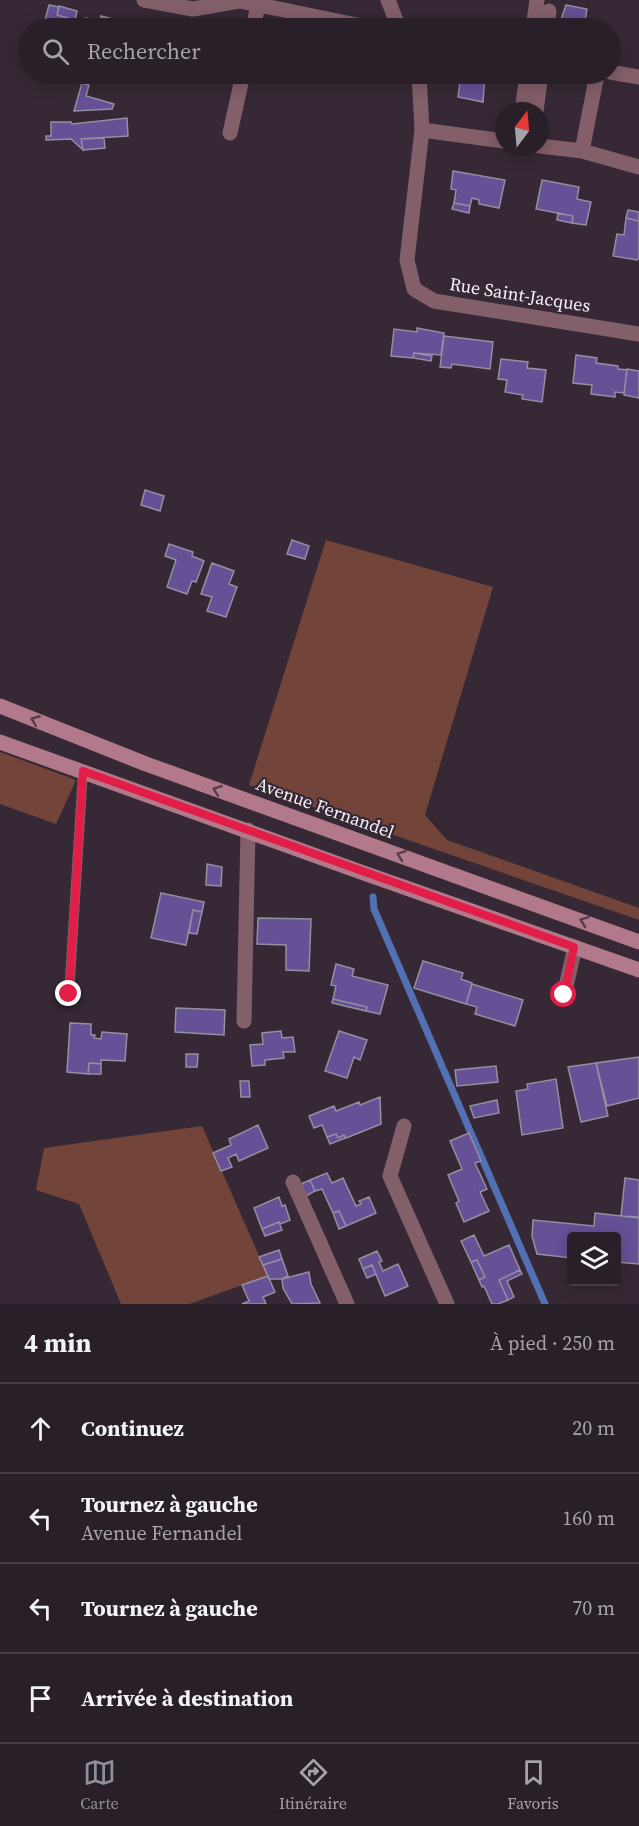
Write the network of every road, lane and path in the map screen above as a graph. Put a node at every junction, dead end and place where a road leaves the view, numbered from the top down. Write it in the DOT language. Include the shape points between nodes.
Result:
graph roads {
  1 [pos="144,0"];
  2 [pos="237,0"];
  3 [pos="388,0"];
  4 [pos="537,0"];
  5 [pos="258,5"];
  6 [pos="549,11"];
  7 [pos="255,18"];
  8 [pos="322,18"];
  9 [pos="395,18"];
  10 [pos="534,18"];
  11 [pos="548,18"];
  12 [pos="621,74"];
  13 [pos="639,77"];
  14 [pos="241,84"];
  15 [pos="420,84"];
  16 [pos="526,84"];
  17 [pos="540,84"];
  18 [pos="595,84"];
  19 [pos="523,102"];
  20 [pos="537,102"];
  21 [pos="422,130"];
  22 [pos="230,133"];
  23 [pos="495,140"];
  24 [pos="549,147"];
  25 [pos="582,151"];
  26 [pos="639,167"];
  27 [pos="639,334"];
  28 [pos="0,706"];
  29 [pos="0,742"];
  30 [pos="83,771"];
  31 [pos="248,830"];
  32 [pos="639,942"];
  33 [pos="574,947"];
  34 [pos="639,970"];
  35 [pos="69,994"];
  36 [pos="564,995"];
  37 [pos="244,1021"];
  38 [pos="404,1126"];
  39 [pos="293,1182"];
  40 [pos="347,1304"];
  41 [pos="447,1304"];
  1 -- 2 [label="street" via="193,9"];
  2 -- 5 [label="street"];
  3 -- 9 [label="street"];
  4 -- 10 [label="street"];
  5 -- 7 [label="street"];
  5 -- 8 [label="street"];
  6 -- 11 [label="street"];
  12 -- 13 [label="street"];
  14 -- 22 [label="street"];
  15 -- 21 [label="street, Rue Saint-Jacques"];
  16 -- 19 [label="street"];
  17 -- 20 [label="street"];
  18 -- 25 [label="street"];
  21 -- 23 [label="street"];
  21 -- 27 [label="street, Rue Saint-Jacques" via="407,260 414,288 434,301"];
  24 -- 25 [label="street"];
  25 -- 26 [label="street"];
  32 -- 28 [label="main road, Avenue Fernandel, one-way" via="146,764"];
  29 -- 30 [label="main road"];
  30 -- 31 [label="main road"];
  30 -- 35 [label="lane"];
  31 -- 33 [label="main road"];
  31 -- 37 [label="street"];
  33 -- 34 [label="main road"];
  33 -- 36 [label="street"];
  38 -- 41 [label="street" via="390,1176"];
  39 -- 40 [label="street"];
}
